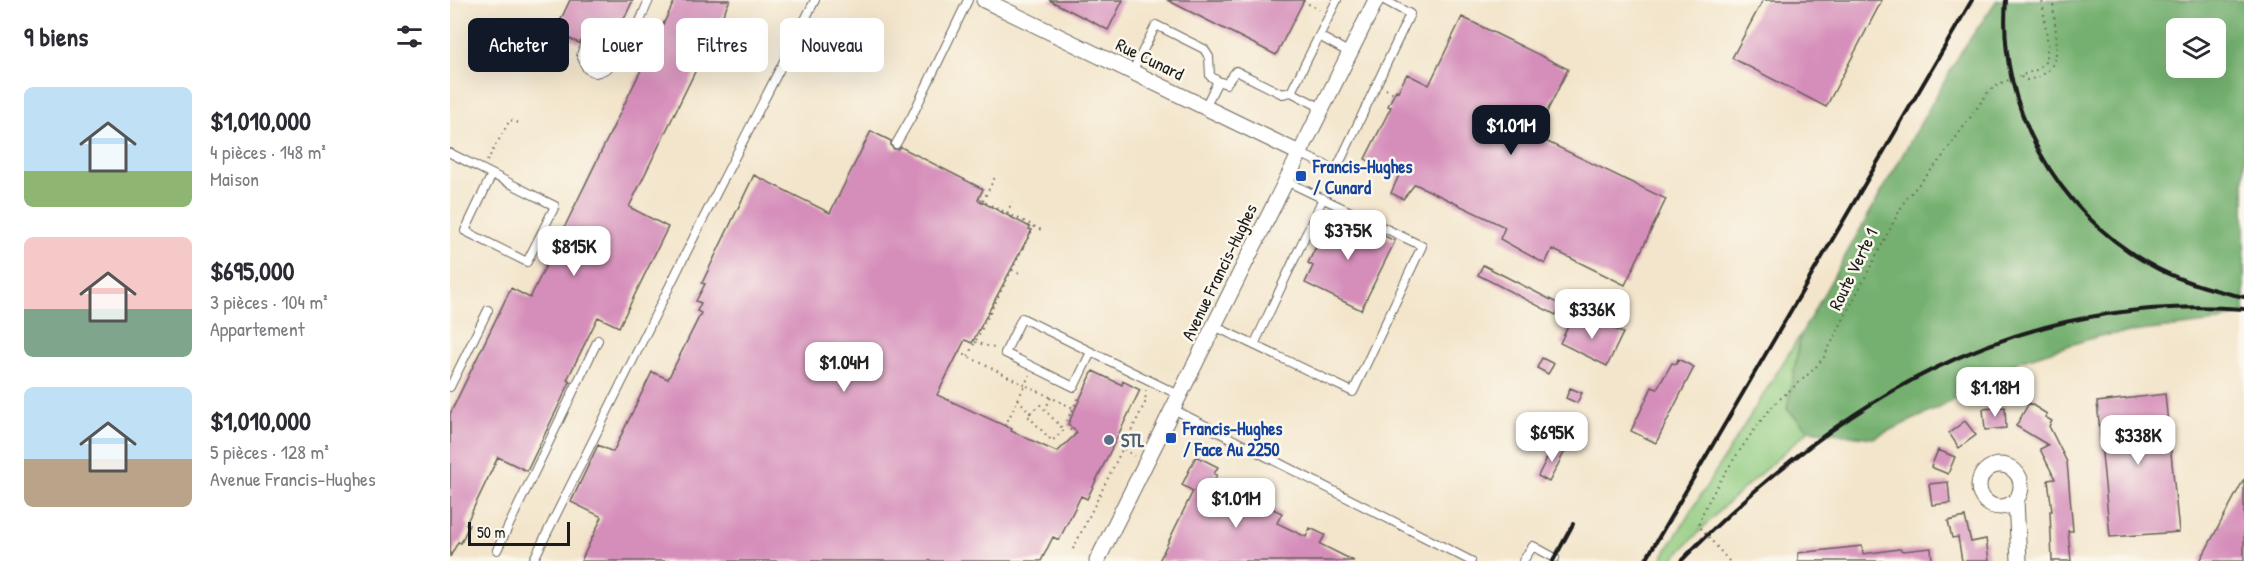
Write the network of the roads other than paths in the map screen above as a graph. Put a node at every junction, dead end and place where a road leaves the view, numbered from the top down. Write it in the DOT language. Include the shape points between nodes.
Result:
graph roads {
  1 [pos="649,0"];
  2 [pos="815,0"];
  3 [pos="968,0"];
  4 [pos="984,0"];
  5 [pos="1337,0"];
  6 [pos="1376,0"];
  7 [pos="1384,0"];
  8 [pos="640,18"];
  9 [pos="1319,36"];
  10 [pos="1350,53"];
  11 [pos="1132,72"];
  12 [pos="1218,81"];
  13 [pos="1291,92"];
  14 [pos="1205,108"];
  15 [pos="1322,108"];
  16 [pos="896,144"];
  17 [pos="450,153"];
  18 [pos="1299,153"];
  19 [pos="492,174"];
  20 [pos="1286,181"];
  21 [pos="1323,198"];
  22 [pos="488,310"];
  23 [pos="1214,326"];
  24 [pos="598,340"];
  25 [pos="1254,345"];
  26 [pos="1091,352"];
  27 [pos="450,387"];
  28 [pos="1176,402"];
  29 [pos="2016,500"];
  30 [pos="497,550"];
  31 [pos="1555,558"];
  32 [pos="533,561"];
  33 [pos="1096,561"];
  34 [pos="1471,561"];
  35 [pos="1523,561"];
  36 [pos="2019,561"];
  1 -- 8 [label="lane"];
  2 -- 32 [label="lane"];
  3 -- 16 [label="lane"];
  4 -- 11 [label="street, Rue Cunard"];
  5 -- 9 [label="lane"];
  6 -- 10 [label="street, Avenue Francis-Hughes"];
  7 -- 18 [label="lane" via="1410,14 1336,170"];
  9 -- 10 [label="lane"];
  9 -- 13 [label="lane"];
  10 -- 15 [label="street, Avenue Francis-Hughes"];
  11 -- 12 [label="lane" via="1156,25 1204,49 1209,57 1210,76"];
  11 -- 14 [label="street, Rue Cunard"];
  12 -- 13 [label="lane" via="1226,84 1236,71 1282,94"];
  12 -- 14 [label="lane"];
  13 -- 15 [label="lane"];
  14 -- 18 [label="street, Rue Cunard"];
  15 -- 18 [label="street, Avenue Francis-Hughes"];
  17 -- 19 [label="lane"];
  18 -- 20 [label="street, Avenue Francis-Hughes"];
  19 -- 19 [label="lane" via="555,206 527,262 465,231"];
  20 -- 21 [label="lane"];
  20 -- 23 [label="street, Avenue Francis-Hughes"];
  21 -- 25 [label="lane"];
  21 -- 25 [label="lane" via="1422,246 1353,392"];
  22 -- 27 [label="lane"];
  23 -- 25 [label="lane"];
  23 -- 28 [label="street, Avenue Francis-Hughes"];
  24 -- 30 [label="lane"];
  26 -- 26 [label="lane" via="1022,318 1005,353 1074,387"];
  26 -- 28 [label="lane"];
  28 -- 33 [label="street, Avenue Francis-Hughes"];
  28 -- 34 [label="lane"];
  29 -- 36 [label="street"];
  31 -- 35 [label="lane" via="1533,546"];
}
